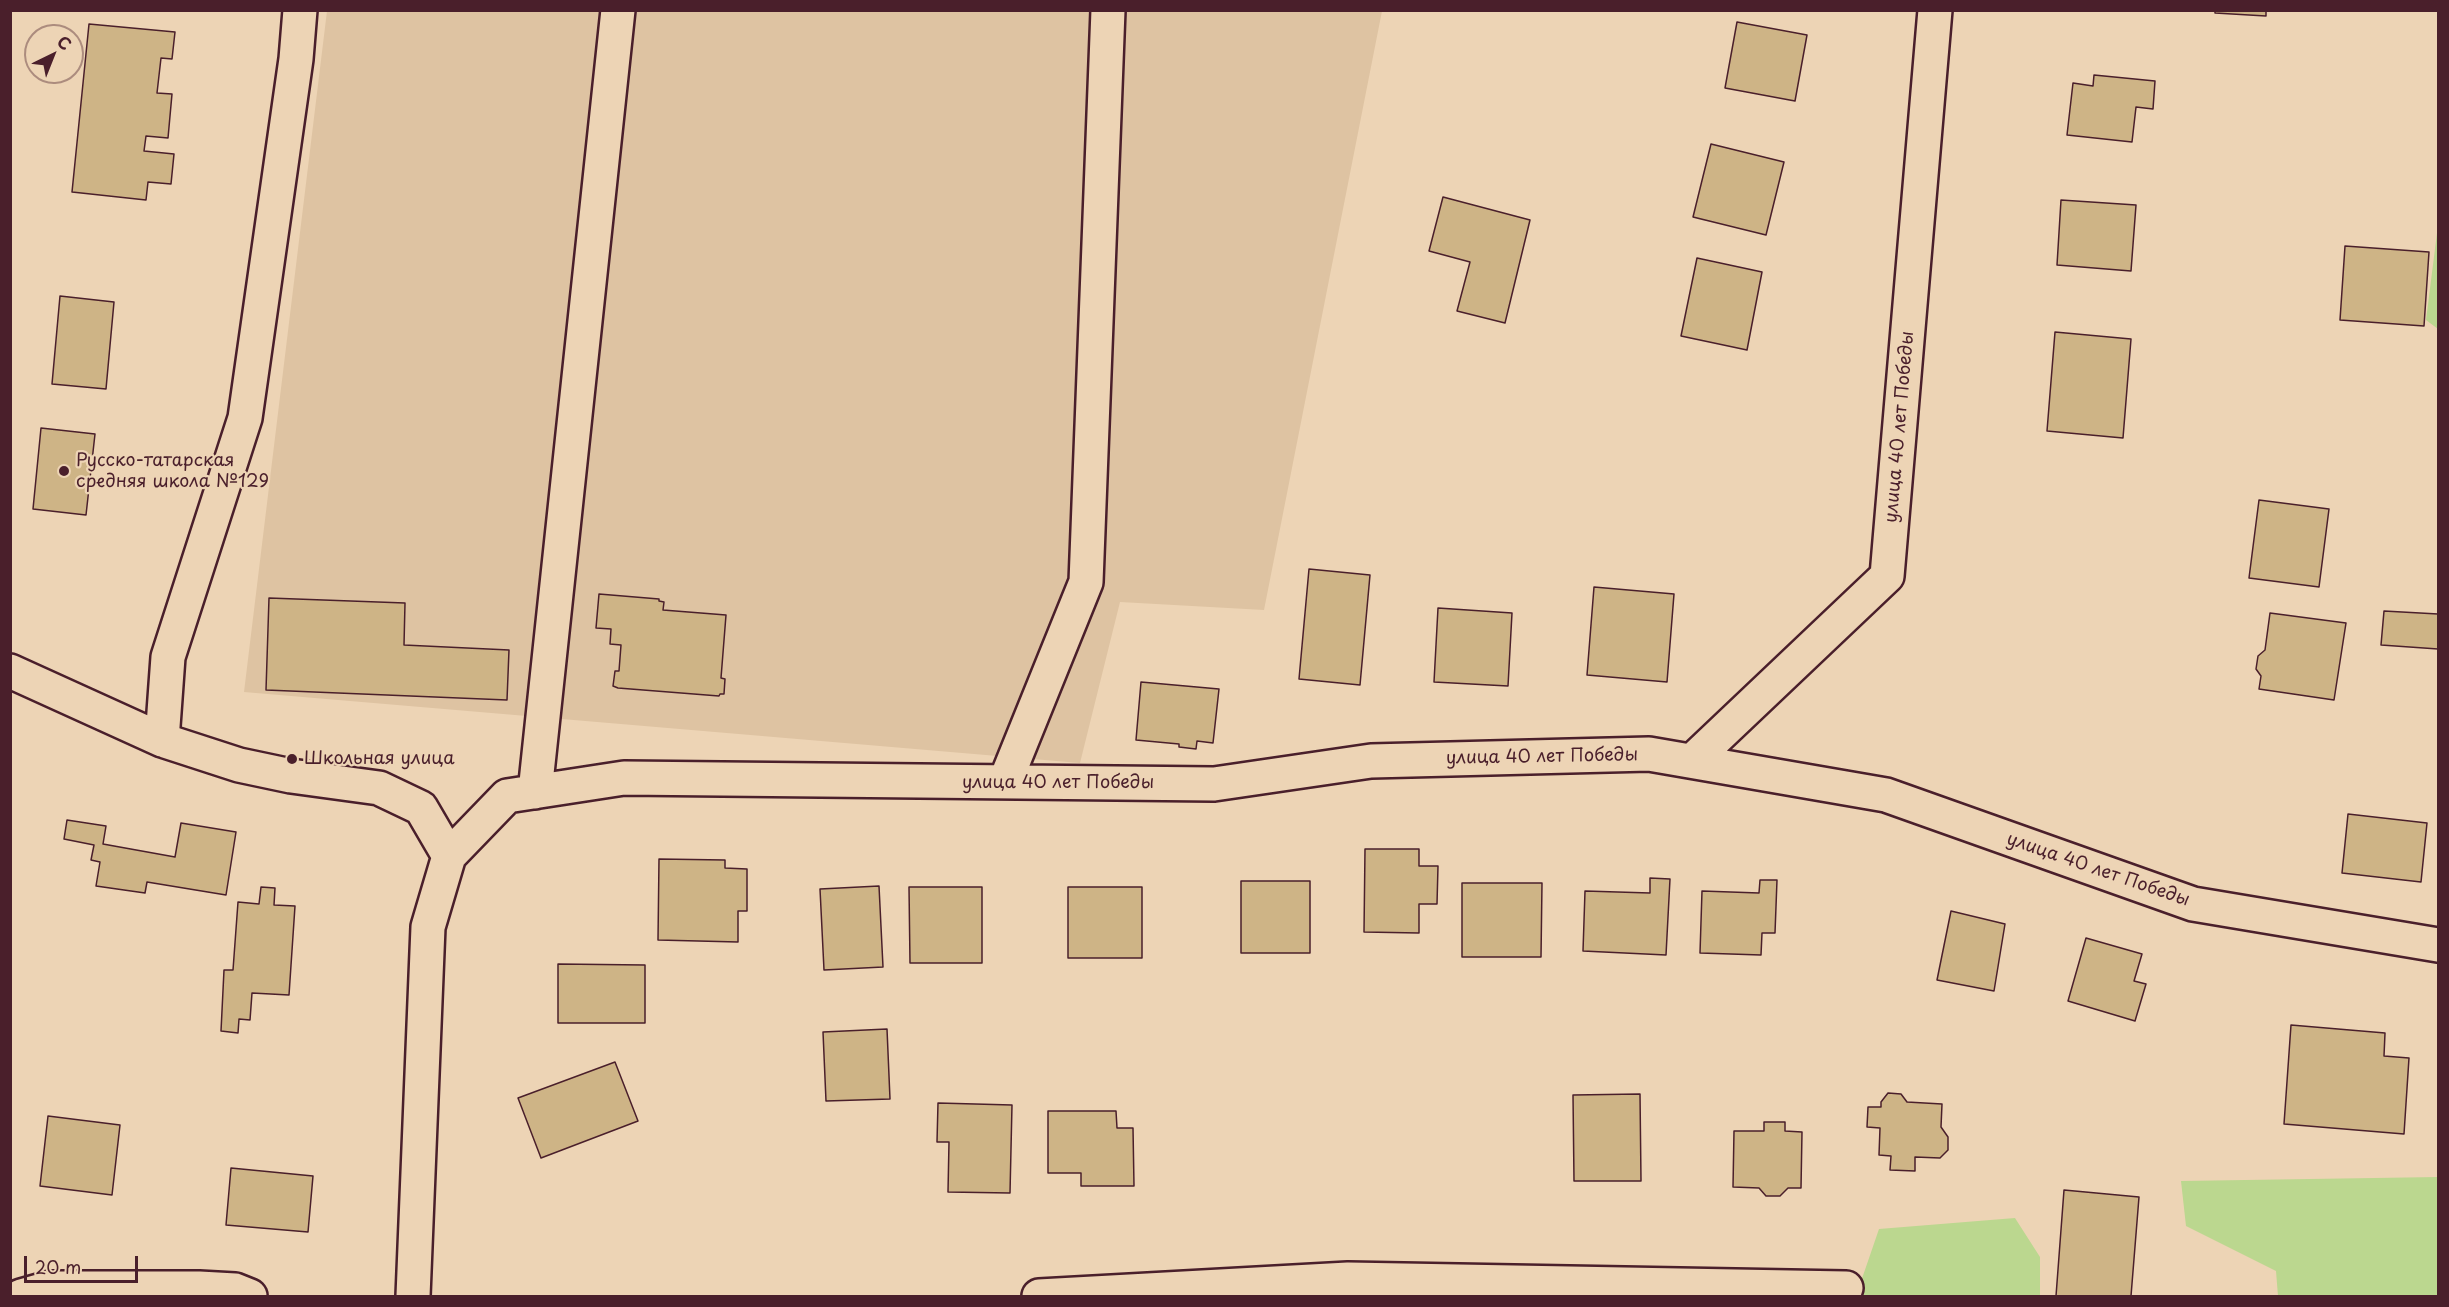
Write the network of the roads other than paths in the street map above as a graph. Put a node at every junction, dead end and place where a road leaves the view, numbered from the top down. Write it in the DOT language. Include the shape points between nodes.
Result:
graph roads {
  1 [pos="300,10"];
  2 [pos="618,10"];
  3 [pos="1108,10"];
  4 [pos="1935,10"];
  5 [pos="10,671"];
  6 [pos="162,740"];
  7 [pos="1692,761"];
  8 [pos="1005,782"];
  9 [pos="535,792"];
  10 [pos="449,856"];
  11 [pos="2439,945"];
  12 [pos="1846,1288"];
  13 [pos="21,1296"];
  14 [pos="250,1296"];
  15 [pos="413,1296"];
  16 [pos="1039,1296"];
  1 -- 6 [label="street" via="244,418 168,657"];
  2 -- 9 [label="street"];
  3 -- 8 [label="street" via="1086,582"];
  4 -- 7 [label="street, улица 40 лет Победы" via="1887,576"];
  5 -- 6 [label="street"];
  6 -- 10 [label="street" via="239,765 379,788 421,808"];
  7 -- 8 [label="street, улица 40 лет Победы" via="1649,754 1371,760 1214,784"];
  7 -- 11 [label="street, улица 40 лет Победы" via="1886,795 2193,904"];
  8 -- 9 [label="street, улица 40 лет Победы" via="624,778"];
  9 -- 10 [label="street, улица 40 лет Победы" via="507,796"];
  10 -- 15 [label="street" via="428,927"];
  12 -- 16 [label="street" via="1348,1279"];
  13 -- 14 [label="street" via="49,1288 187,1288 235,1290"];
}
